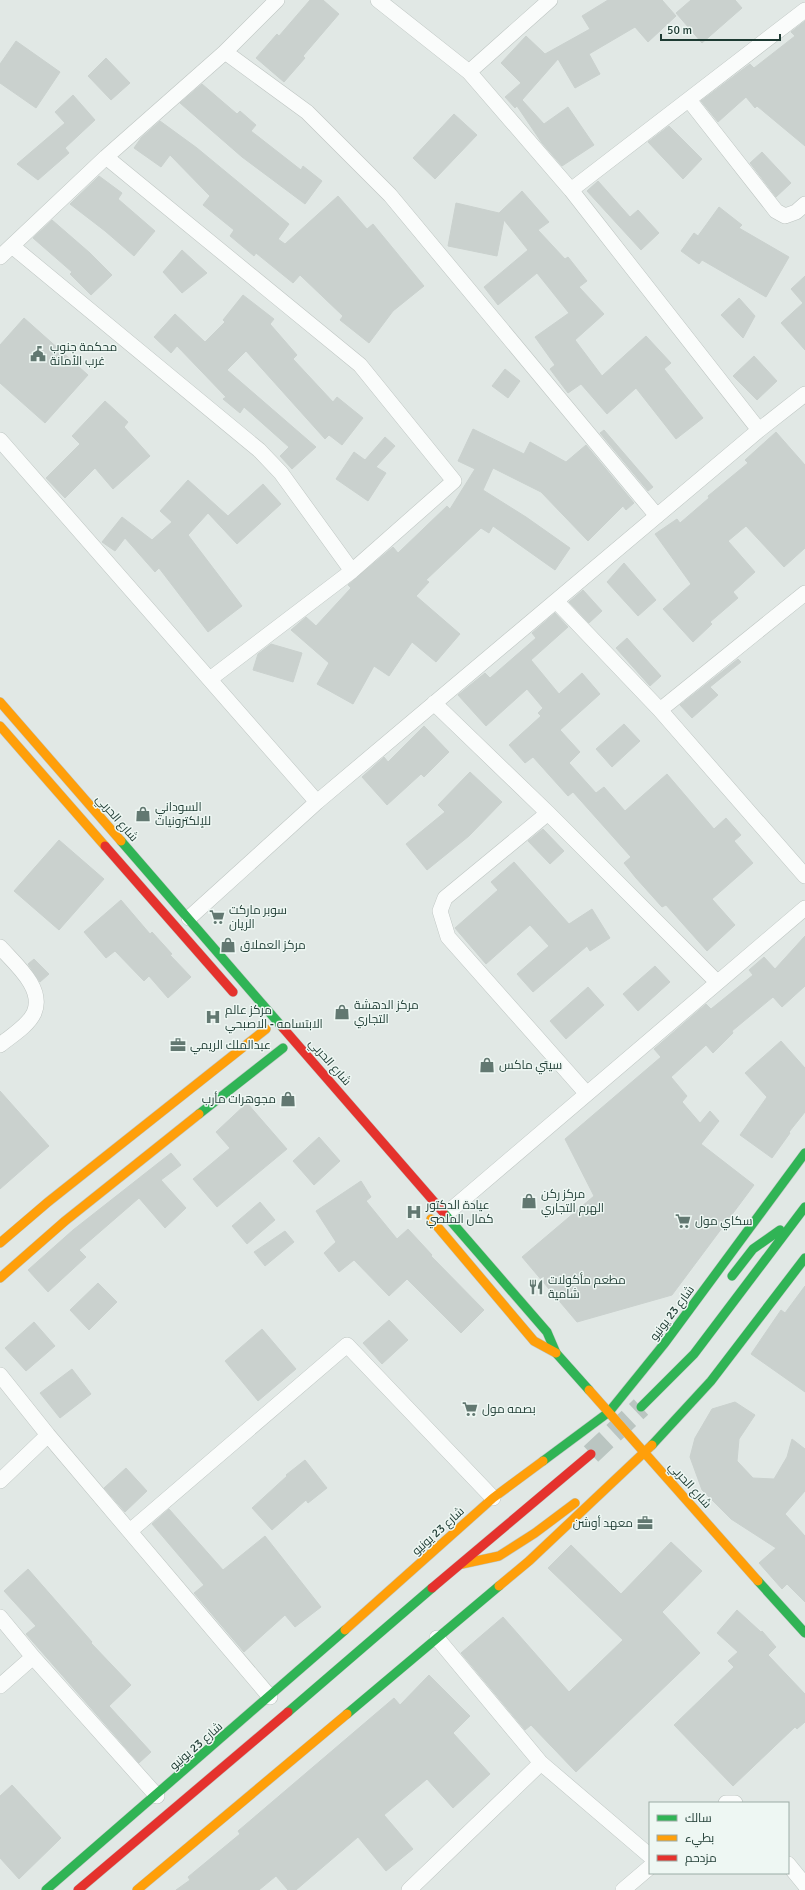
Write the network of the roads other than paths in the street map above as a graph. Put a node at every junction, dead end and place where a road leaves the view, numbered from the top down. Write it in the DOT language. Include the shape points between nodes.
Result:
graph roads {
  1 [pos="277,0"];
  2 [pos="378,0"];
  3 [pos="550,0"];
  4 [pos="805,10"];
  5 [pos="225,52"];
  6 [pos="469,72"];
  7 [pos="689,100"];
  8 [pos="106,157"];
  9 [pos="571,190"];
  10 [pos="805,204"];
  11 [pos="12,246"];
  12 [pos="0,257"];
  13 [pos="805,394"];
  14 [pos="759,430"];
  15 [pos="0,440"];
  16 [pos="658,516"];
  17 [pos="352,571"];
  18 [pos="805,594"];
  19 [pos="556,601"];
  20 [pos="210,679"];
  21 [pos="0,702"];
  22 [pos="434,703"];
  23 [pos="660,710"];
  24 [pos="0,726"];
  25 [pos="317,802"];
  26 [pos="548,813"];
  27 [pos="805,876"];
  28 [pos="805,908"];
  29 [pos="189,918"];
  30 [pos="0,947"];
  31 [pos="717,982"];
  32 [pos="240,999"];
  33 [pos="0,1045"];
  34 [pos="586,1094"];
  35 [pos="805,1153"];
  36 [pos="48,1202"];
  37 [pos="805,1207"];
  38 [pos="425,1212"];
  39 [pos="446,1214"];
  40 [pos="798,1217"];
  41 [pos="66,1221"];
  42 [pos="0,1243"];
  43 [pos="790,1245"];
  44 [pos="805,1258"];
  45 [pos="0,1278"];
  46 [pos="724,1286"];
  47 [pos="683,1336"];
  48 [pos="664,1344"];
  49 [pos="556,1353"];
  50 [pos="712,1364"];
  51 [pos="0,1375"];
  52 [pos="711,1381"];
  53 [pos="642,1407"];
  54 [pos="609,1412"];
  55 [pos="48,1435"];
  56 [pos="568,1443"];
  57 [pos="645,1453"];
  58 [pos="591,1454"];
  59 [pos="559,1461"];
  60 [pos="0,1481"];
  61 [pos="602,1494"];
  62 [pos="493,1498"];
  63 [pos="130,1531"];
  64 [pos="474,1540"];
  65 [pos="461,1564"];
  66 [pos="0,1617"];
  67 [pos="805,1633"];
  68 [pos="437,1638"];
  69 [pos="33,1657"];
  70 [pos="0,1686"];
  71 [pos="270,1697"];
  72 [pos="541,1762"];
  73 [pos="157,1796"];
  74 [pos="649,1855"];
  75 [pos="789,1865"];
  76 [pos="649,1869"];
  77 [pos="805,1885"];
  78 [pos="46,1890"];
  79 [pos="78,1890"];
  80 [pos="137,1890"];
  81 [pos="409,1890"];
  82 [pos="623,1890"];
  1 -- 5 [label="street"];
  2 -- 6 [label="street"];
  3 -- 6 [label="street"];
  4 -- 7 [label="street"];
  5 -- 8 [label="street"];
  5 -- 16 [label="street" via="307,112 390,195"];
  6 -- 9 [label="street"];
  7 -- 9 [label="street"];
  7 -- 10 [label="street" via="776,211 785,216 796,212"];
  8 -- 11 [label="street"];
  8 -- 17 [label="street" via="360,365 454,481"];
  9 -- 14 [label="street"];
  11 -- 12 [label="street"];
  11 -- 17 [label="street" via="259,450 282,473"];
  13 -- 14 [label="street"];
  14 -- 16 [label="street"];
  15 -- 20 [label="street"];
  16 -- 19 [label="street"];
  17 -- 20 [label="street"];
  18 -- 23 [label="street"];
  19 -- 22 [label="street"];
  19 -- 23 [label="street"];
  20 -- 25 [label="street"];
  21 -- 29 [label="street, شارع الحربي"];
  22 -- 25 [label="street"];
  22 -- 26 [label="street"];
  23 -- 27 [label="street"];
  24 -- 32 [label="street"];
  25 -- 29 [label="street"];
  26 -- 31 [label="street"];
  26 -- 34 [label="street" via="445,898 440,911 448,937"];
  28 -- 31 [label="street"];
  29 -- 39 [label="street, شارع الحربي"];
  30 -- 33 [label="street" via="32,983 36,999 34,1012 24,1026"];
  31 -- 34 [label="street"];
  34 -- 39 [label="street"];
  35 -- 48 [label="street, شارع 23 يونيو"];
  36 -- 41 [label="street"];
  36 -- 41 [label="street" via="268,1031 285,1051"];
  36 -- 42 [label="street"];
  37 -- 40 [label="street"];
  38 -- 49 [label="street, شارع الحربي" via="534,1341"];
  39 -- 49 [label="street, شارع الحربي" via="547,1332"];
  40 -- 43 [label="street"];
  40 -- 46 [label="street" via="753,1249"];
  40 -- 53 [label="street" via="694,1354"];
  41 -- 45 [label="street"];
  44 -- 52 [label="street"];
  47 -- 48 [label="street"];
  48 -- 54 [label="street, شارع 23 يونيو"];
  49 -- 54 [label="street, شارع الحربي"];
  50 -- 52 [label="street"];
  51 -- 55 [label="street"];
  52 -- 57 [label="street"];
  54 -- 56 [label="street, شارع 23 يونيو"];
  54 -- 57 [label="street, شارع الحربي"];
  55 -- 60 [label="street"];
  55 -- 63 [label="street"];
  56 -- 59 [label="street"];
  56 -- 62 [label="street, شارع 23 يونيو"];
  57 -- 61 [label="street"];
  57 -- 67 [label="street, شارع الحربي"];
  58 -- 65 [label="street"];
  61 -- 65 [label="street" via="582,1499 570,1506 499,1556"];
  61 -- 68 [label="street" via="529,1561"];
  62 -- 63 [label="street" via="347,1345"];
  62 -- 71 [label="street, شارع 23 يونيو"];
  63 -- 71 [label="street"];
  64 -- 65 [label="street"];
  65 -- 79 [label="street"];
  66 -- 69 [label="street"];
  68 -- 72 [label="street"];
  68 -- 80 [label="street"];
  69 -- 70 [label="street"];
  69 -- 73 [label="street"];
  71 -- 73 [label="street, شارع 23 يونيو"];
  72 -- 74 [label="street"];
  72 -- 81 [label="street"];
  73 -- 78 [label="street, شارع 23 يونيو"];
  75 -- 77 [label="street"];
  76 -- 82 [label="street"];
}
